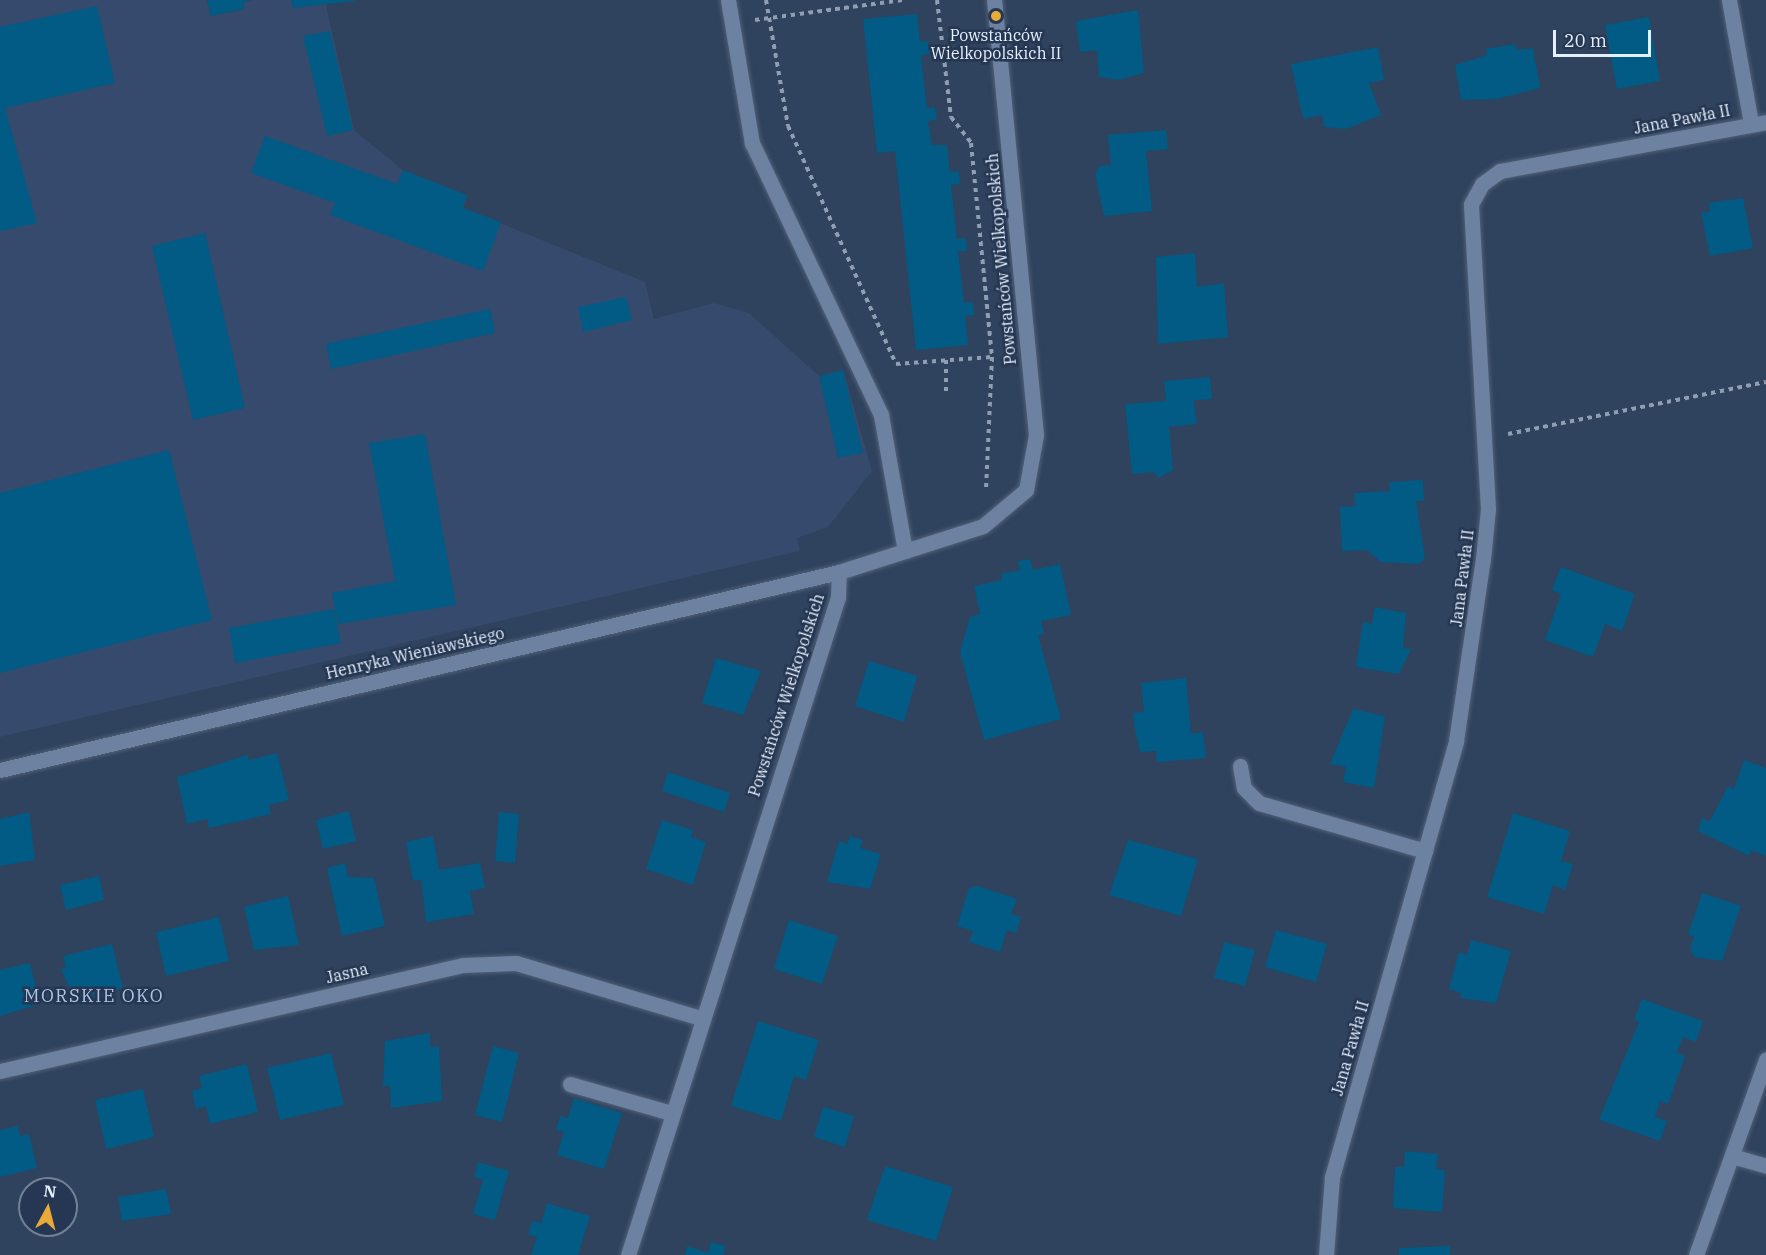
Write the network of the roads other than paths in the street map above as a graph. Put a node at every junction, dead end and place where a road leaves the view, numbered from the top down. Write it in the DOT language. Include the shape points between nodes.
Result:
graph roads {
  1 [pos="728,0"];
  2 [pos="994,0"];
  3 [pos="1729,0"];
  4 [pos="1759,123"];
  5 [pos="904,551"];
  6 [pos="838,572"];
  7 [pos="1240,766"];
  8 [pos="0,770"];
  9 [pos="1425,851"];
  10 [pos="700,1018"];
  11 [pos="1766,1059"];
  12 [pos="0,1071"];
  13 [pos="570,1084"];
  14 [pos="671,1113"];
  15 [pos="1732,1156"];
  16 [pos="1766,1166"];
  17 [pos="628,1255"];
  18 [pos="1326,1255"];
  19 [pos="1696,1255"];
  1 -- 5 [label="street" via="752,143 881,415"];
  2 -- 5 [label="street, Powstańców Wielkopolskich" via="1035,435 1026,490 983,526"];
  3 -- 4 [label="street"];
  4 -- 9 [label="street, Jana Pawła II" via="1500,171 1482,184 1471,204 1488,509 1456,741"];
  5 -- 6 [label="street, Powstańców Wielkopolskich"];
  6 -- 8 [label="street, Henryka Wieniawskiego"];
  6 -- 10 [label="street, Powstańców Wielkopolskich" via="838,597"];
  7 -- 9 [label="street" via="1244,788 1258,803"];
  9 -- 18 [label="street, Jana Pawła II" via="1332,1177"];
  10 -- 12 [label="street, Jasna" via="516,963 463,965"];
  10 -- 14 [label="street, Powstańców Wielkopolskich"];
  11 -- 15 [label="street"];
  13 -- 14 [label="street"];
  14 -- 17 [label="street, Powstańców Wielkopolskich"];
  15 -- 16 [label="street"];
  15 -- 19 [label="street"];
}
